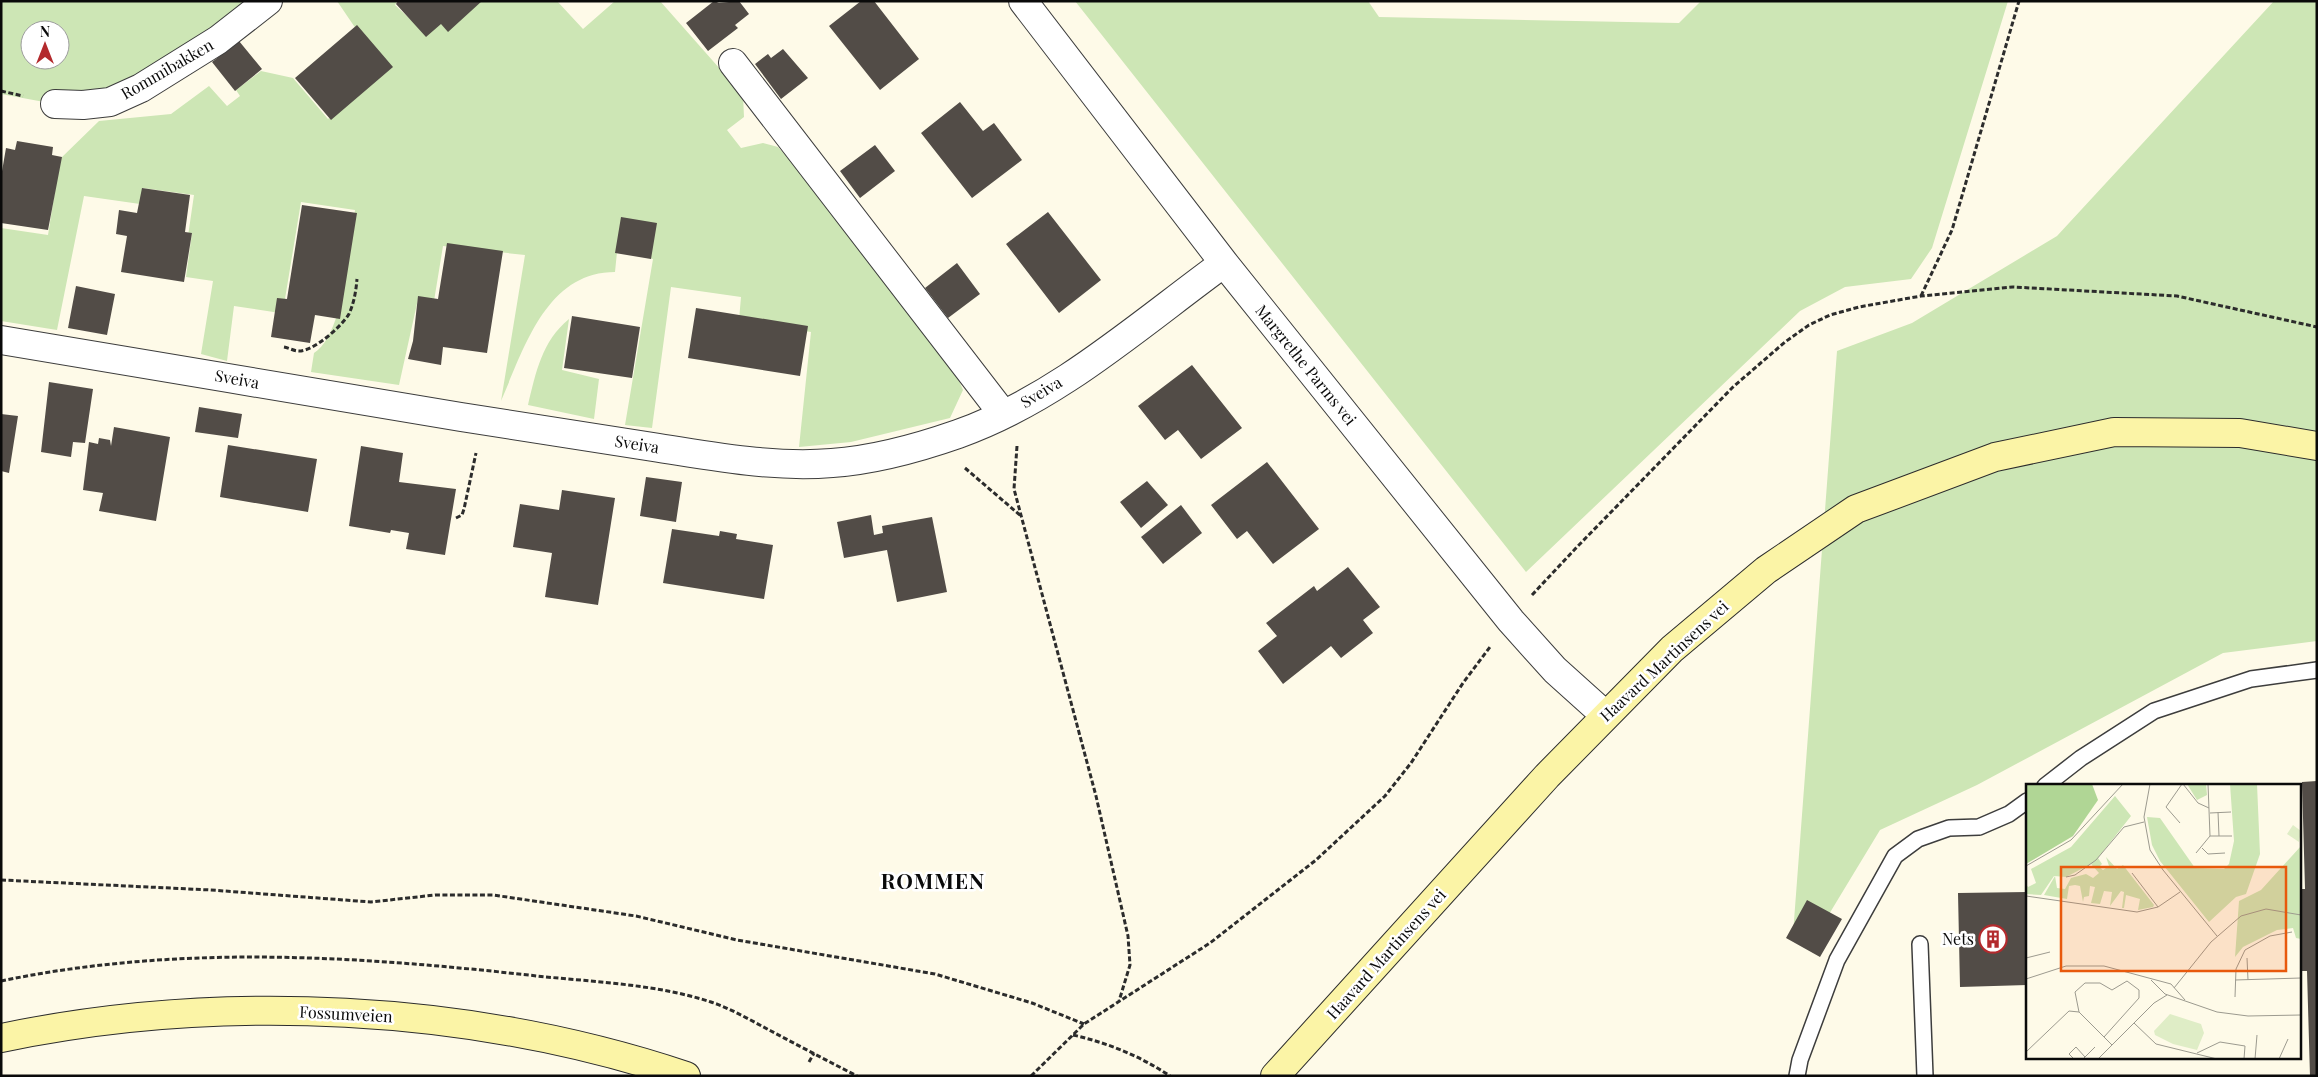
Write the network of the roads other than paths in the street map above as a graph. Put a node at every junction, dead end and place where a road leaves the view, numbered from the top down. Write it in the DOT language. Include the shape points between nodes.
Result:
graph roads {
  1 [pos="268,1"];
  2 [pos="1023,1"];
  3 [pos="733,63"];
  4 [pos="55,104"];
  5 [pos="1224,263"];
  6 [pos="1,340"];
  7 [pos="1003,414"];
  8 [pos="2317,446"];
  9 [pos="2317,670"];
  10 [pos="1606,715"];
  11 [pos="2048,784"];
  12 [pos="2026,802"];
  13 [pos="1920,944"];
  14 [pos="1,1038"];
  15 [pos="686,1076"];
  16 [pos="1276,1076"];
  17 [pos="1798,1076"];
  18 [pos="1924,1076"];
  1 -- 4 [label="street, Rommibakken" via="218,40 141,88 110,102"];
  2 -- 5 [label="street, Margrethe Parms vei"];
  3 -- 7 [label="street"];
  5 -- 7 [label="street, Sveiva" via="1088,363"];
  5 -- 10 [label="street, Margrethe Parms vei" via="1511,621 1555,670"];
  6 -- 7 [label="street, Sveiva" via="482,420 723,458 787,464 835,463 877,457 962,433"];
  8 -- 10 [label="street, Haavard Martinsens vei" via="2240,433 2114,432 1995,457 1866,505 1766,570 1717,608"];
  9 -- 11 [label="lane" via="2251,679 2154,712 2081,758"];
  10 -- 16 [label="street, Haavard Martinsens vei"];
  12 -- 17 [label="lane" via="2010,814 1979,827 1949,828 1918,838 1895,856 1837,960 1800,1060"];
  13 -- 18 [label="lane"];
  14 -- 15 [label="street, Fossumveien" via="59,1026 171,1014 253,1010 316,1012 380,1016 511,1032 594,1050"];
}
